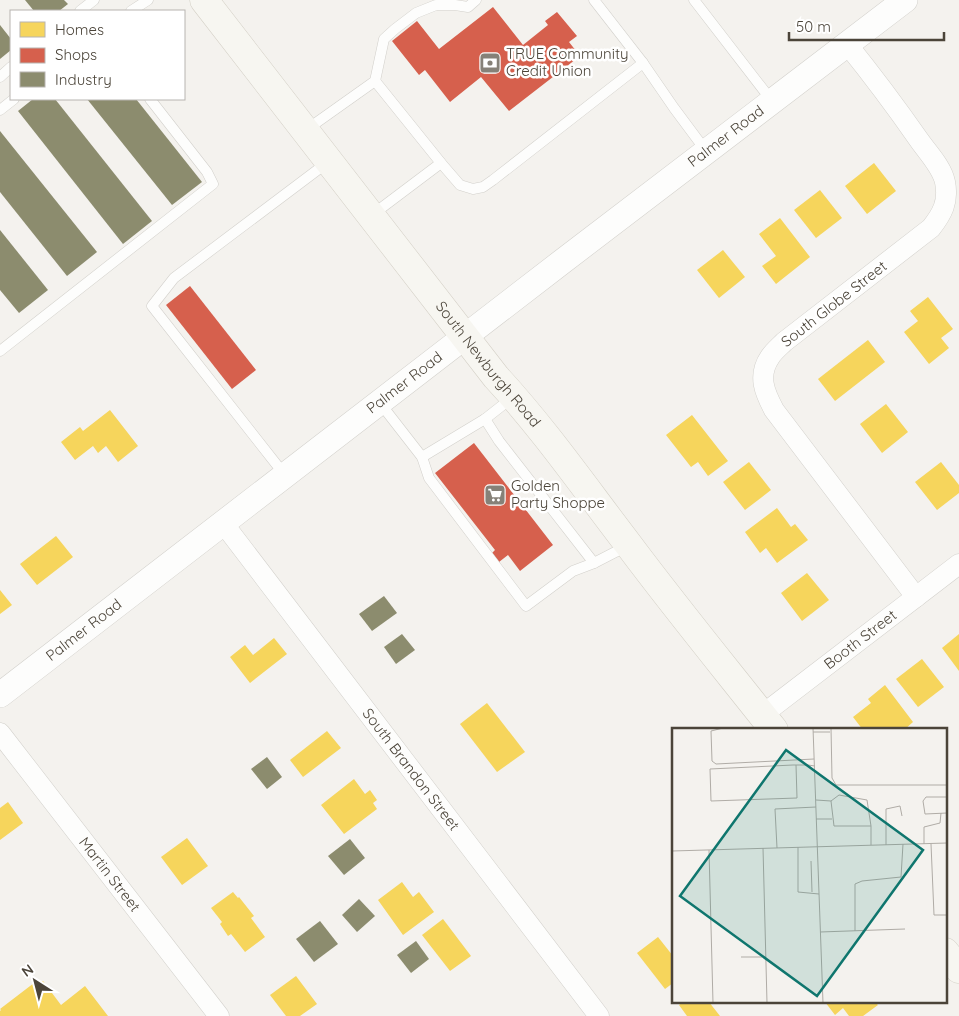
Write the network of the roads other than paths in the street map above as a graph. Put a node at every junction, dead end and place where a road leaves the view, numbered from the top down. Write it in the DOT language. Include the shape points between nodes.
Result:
graph roads {
  1 [pos="94,0"];
  2 [pos="148,0"];
  3 [pos="204,0"];
  4 [pos="476,0"];
  5 [pos="594,0"];
  6 [pos="694,0"];
  7 [pos="905,0"];
  8 [pos="81,10"];
  9 [pos="133,10"];
  10 [pos="847,44"];
  11 [pos="643,63"];
  12 [pos="10,68"];
  13 [pos="0,76"];
  14 [pos="375,81"];
  15 [pos="13,100"];
  16 [pos="151,100"];
  17 [pos="772,101"];
  18 [pos="0,110"];
  19 [pos="305,130"];
  20 [pos="706,151"];
  21 [pos="329,161"];
  22 [pos="441,163"];
  23 [pos="371,216"];
  24 [pos="464,336"];
  25 [pos="0,351"];
  26 [pos="514,397"];
  27 [pos="380,402"];
  28 [pos="485,419"];
  29 [pos="422,458"];
  30 [pos="285,476"];
  31 [pos="223,524"];
  32 [pos="628,545"];
  33 [pos="594,563"];
  34 [pos="959,564"];
  35 [pos="916,597"];
  36 [pos="0,695"];
  37 [pos="768,722"];
  38 [pos="0,733"];
  39 [pos="946,953"];
  40 [pos="959,970"];
  41 [pos="595,1014"];
  42 [pos="219,1016"];
  1 -- 8 [label="lane"];
  2 -- 9 [label="lane"];
  3 -- 19 [label="main road, South Newburgh Road"];
  4 -- 14 [label="lane" via="468,7 436,4 416,13 395,29 384,38"];
  5 -- 11 [label="lane"];
  6 -- 17 [label="lane"];
  7 -- 10 [label="street, Palmer Road"];
  10 -- 17 [label="street, Palmer Road"];
  10 -- 35 [label="street, South Globe Street" via="938,166 946,184 946,200 942,215 931,228 784,342 766,363 763,382 765,394 774,410"];
  11 -- 20 [label="lane"];
  11 -- 22 [label="lane" via="482,187 460,186"];
  12 -- 13 [label="lane"];
  14 -- 19 [label="lane"];
  14 -- 22 [label="lane"];
  15 -- 18 [label="lane"];
  16 -- 25 [label="lane" via="213,184"];
  17 -- 20 [label="street, Palmer Road"];
  19 -- 21 [label="main road, South Newburgh Road"];
  20 -- 24 [label="street, Palmer Road"];
  21 -- 23 [label="main road, South Newburgh Road"];
  21 -- 30 [label="lane" via="174,278 152,306"];
  22 -- 23 [label="lane"];
  23 -- 24 [label="main road, South Newburgh Road"];
  24 -- 26 [label="main road, South Newburgh Road"];
  24 -- 27 [label="street, Palmer Road"];
  26 -- 28 [label="lane"];
  26 -- 32 [label="main road, South Newburgh Road"];
  27 -- 29 [label="lane"];
  27 -- 30 [label="street, Palmer Road"];
  28 -- 29 [label="lane"];
  28 -- 33 [label="lane"];
  29 -- 33 [label="lane" via="429,478 526,606 573,572"];
  30 -- 31 [label="street, Palmer Road"];
  31 -- 36 [label="street, Palmer Road"];
  31 -- 41 [label="street, South Brandon Street"];
  32 -- 33 [label="lane"];
  32 -- 37 [label="main road, South Newburgh Road"];
  34 -- 35 [label="street, Booth Street"];
  35 -- 37 [label="street, Booth Street"];
  38 -- 42 [label="street, Martin Street"];
  39 -- 40 [label="main road"];
}
